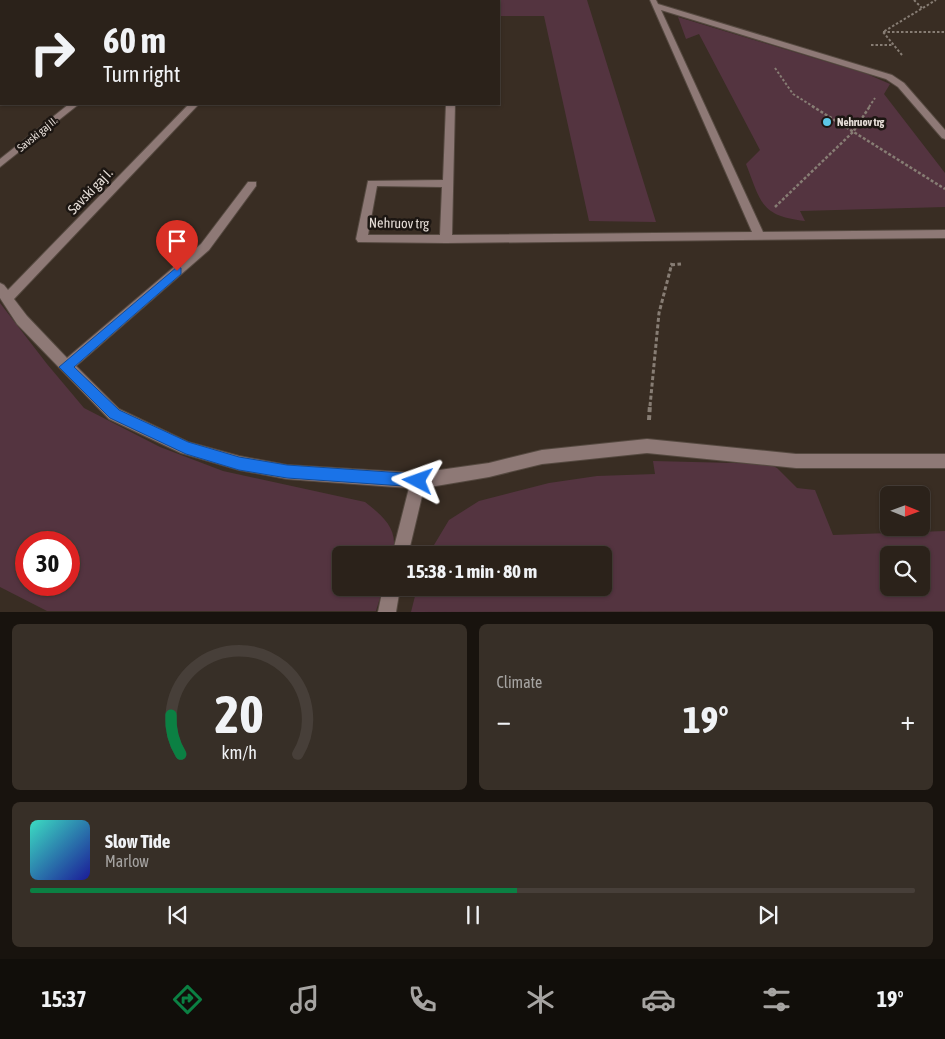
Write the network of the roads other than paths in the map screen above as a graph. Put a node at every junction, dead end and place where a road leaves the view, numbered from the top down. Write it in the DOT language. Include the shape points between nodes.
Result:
graph roads {
  1 [pos="654,3"];
  2 [pos="73,105"];
  3 [pos="193,105"];
  4 [pos="450,105"];
  5 [pos="945,136"];
  6 [pos="0,164"];
  7 [pos="252,184"];
  8 [pos="449,184"];
  9 [pos="945,234"];
  10 [pos="759,236"];
  11 [pos="446,239"];
  12 [pos="3,294"];
  13 [pos="66,367"];
  14 [pos="945,461"];
  15 [pos="418,481"];
  16 [pos="402,546"];
  17 [pos="390,596"];
  18 [pos="387,612"];
  1 -- 5 [label="street" via="889,77 901,85"];
  1 -- 10 [label="street"];
  2 -- 6 [label="street, Savski gaj II."];
  3 -- 12 [label="street, Savski gaj I."];
  4 -- 8 [label="street, Nehruov trg"];
  7 -- 13 [label="street" via="205,247"];
  8 -- 11 [label="street, Nehruov trg"];
  8 -- 11 [label="street, Nehruov trg" via="372,183 362,239"];
  9 -- 10 [label="street, Nehruov trg"];
  10 -- 11 [label="street, Nehruov trg"];
  12 -- 13 [label="street" via="22,320"];
  13 -- 15 [label="street" via="114,414 186,448 287,472"];
  14 -- 15 [label="street" via="796,461 647,446 542,457 489,470"];
  15 -- 16 [label="street"];
  17 -- 18 [label="street"];
}
